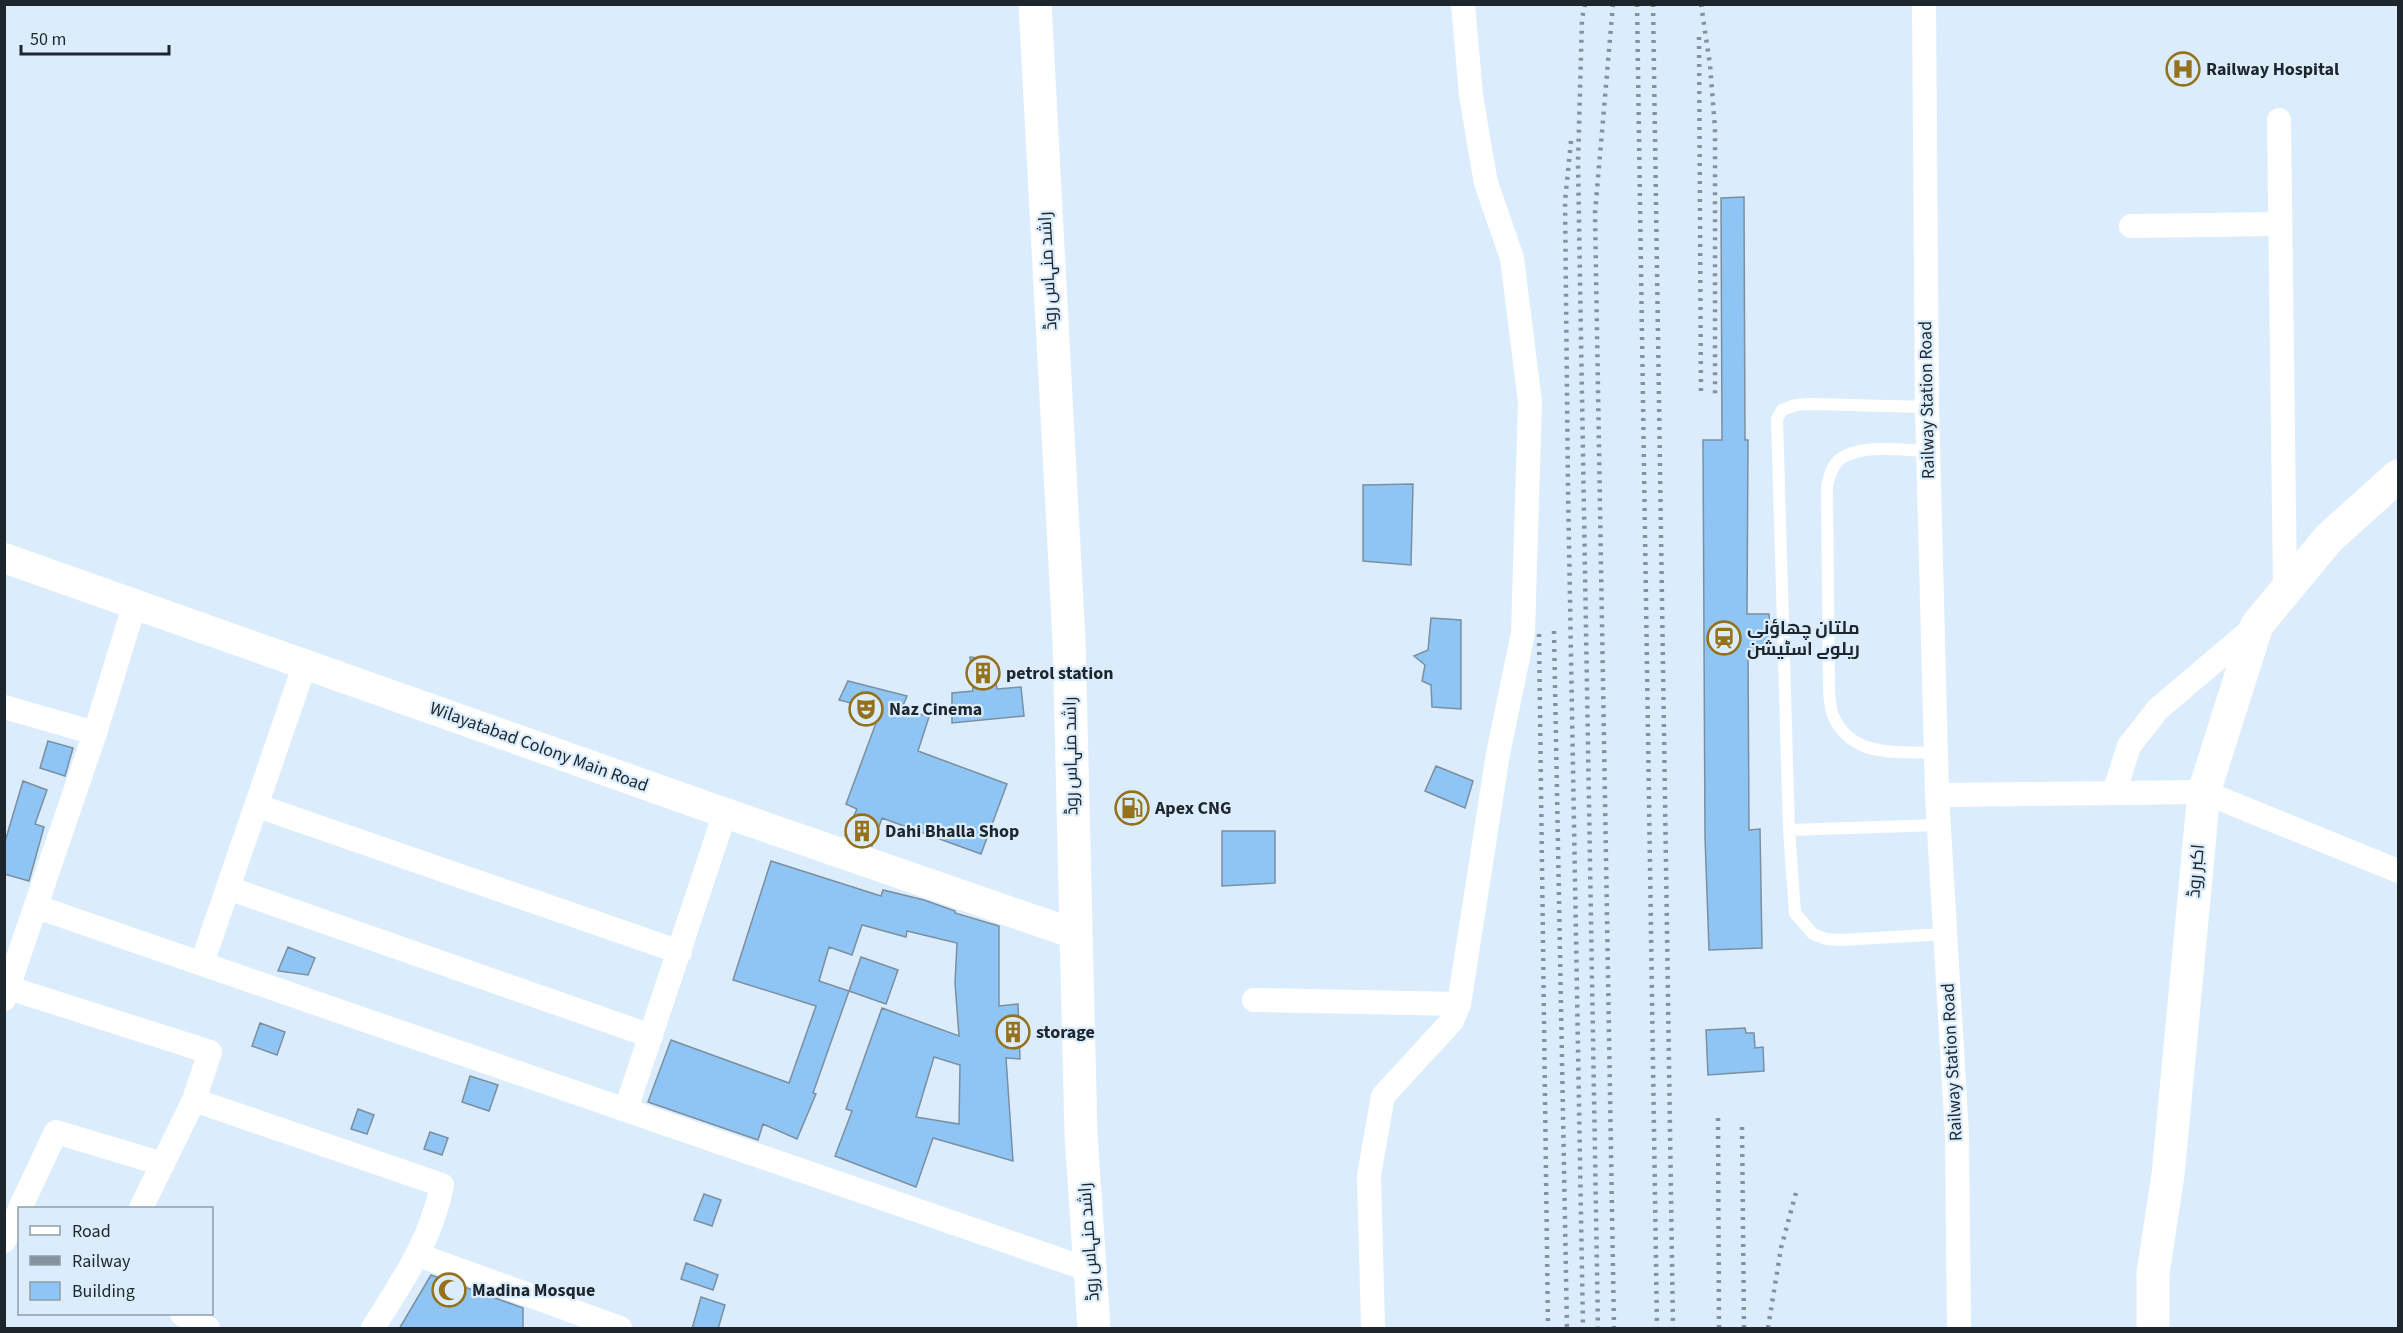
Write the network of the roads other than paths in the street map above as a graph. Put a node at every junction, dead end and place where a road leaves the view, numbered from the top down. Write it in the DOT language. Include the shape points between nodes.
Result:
graph roads {
  1 [pos="1035,4"];
  2 [pos="1463,4"];
  3 [pos="1924,4"];
  4 [pos="2279,120"];
  5 [pos="2280,224"];
  6 [pos="2131,226"];
  7 [pos="1927,407"];
  8 [pos="1928,451"];
  9 [pos="2398,476"];
  10 [pos="4,558"];
  11 [pos="2285,589"];
  12 [pos="135,603"];
  13 [pos="2257,625"];
  14 [pos="305,664"];
  15 [pos="4,706"];
  16 [pos="95,734"];
  17 [pos="1936,753"];
  18 [pos="2204,792"];
  19 [pos="2114,793"];
  20 [pos="1938,795"];
  21 [pos="258,806"];
  22 [pos="725,813"];
  23 [pos="1939,825"];
  24 [pos="1789,830"];
  25 [pos="2398,871"];
  26 [pos="228,888"];
  27 [pos="37,908"];
  28 [pos="1946,933"];
  29 [pos="1075,934"];
  30 [pos="680,952"];
  31 [pos="202,963"];
  32 [pos="7,994"];
  33 [pos="1254,1000"];
  34 [pos="1459,1004"];
  35 [pos="651,1036"];
  36 [pos="194,1100"];
  37 [pos="626,1109"];
  38 [pos="163,1164"];
  39 [pos="20,1207"];
  40 [pos="142,1207"];
  41 [pos="18,1212"];
  42 [pos="4,1241"];
  43 [pos="418,1255"];
  44 [pos="1090,1270"];
  45 [pos="184,1315"];
  46 [pos="570,1321"];
  47 [pos="208,1329"];
  48 [pos="373,1329"];
  49 [pos="620,1329"];
  50 [pos="1094,1329"];
  51 [pos="1373,1329"];
  52 [pos="1959,1329"];
  53 [pos="2153,1329"];
  1 -- 29 [label="main road, راشد منہاس روڈ" via="1069,640"];
  2 -- 34 [label="street" via="1477,135 1486,183 1512,258 1530,402 1523,633 1498,754"];
  3 -- 7 [label="street, Railway Station Road"];
  4 -- 5 [label="street"];
  5 -- 6 [label="street"];
  5 -- 11 [label="street"];
  7 -- 8 [label="street, Railway Station Road"];
  7 -- 24 [label="lane" via="1796,405 1782,410 1778,419"];
  8 -- 17 [label="street, Railway Station Road"];
  8 -- 17 [label="lane" via="1881,449 1853,453 1839,461 1831,472 1827,487 1828,692 1833,715 1858,746"];
  9 -- 11 [label="main road, اکبر روڈ" via="2329,538"];
  10 -- 12 [label="street, Wilayatabad Colony Main Road"];
  11 -- 13 [label="main road, اکبر روڈ"];
  12 -- 14 [label="street, Wilayatabad Colony Main Road"];
  12 -- 16 [label="street"];
  13 -- 18 [label="main road, اکبر روڈ"];
  13 -- 19 [label="street" via="2158,709 2129,746"];
  14 -- 21 [label="street"];
  14 -- 22 [label="street, Wilayatabad Colony Main Road"];
  15 -- 16 [label="street"];
  16 -- 27 [label="street"];
  17 -- 20 [label="street, Railway Station Road"];
  18 -- 19 [label="street"];
  18 -- 25 [label="street"];
  18 -- 53 [label="main road, اکبر روڈ" via="2168,1175 2153,1274"];
  19 -- 20 [label="street"];
  20 -- 23 [label="street, Railway Station Road"];
  21 -- 26 [label="street"];
  21 -- 30 [label="street"];
  22 -- 29 [label="street, Wilayatabad Colony Main Road"];
  22 -- 30 [label="street"];
  23 -- 24 [label="lane"];
  23 -- 28 [label="street, Railway Station Road"];
  24 -- 28 [label="lane" via="1794,913 1813,934 1840,940"];
  26 -- 31 [label="street"];
  26 -- 35 [label="street"];
  27 -- 31 [label="street"];
  27 -- 32 [label="street"];
  28 -- 52 [label="street, Railway Station Road" via="1957,1135"];
  29 -- 44 [label="main road, راشد منہاس روڈ"];
  30 -- 35 [label="street"];
  31 -- 37 [label="street"];
  32 -- 36 [label="street" via="210,1052"];
  33 -- 34 [label="street"];
  34 -- 51 [label="street" via="1452,1021 1383,1096 1369,1175"];
  35 -- 37 [label="street"];
  36 -- 38 [label="street"];
  36 -- 43 [label="street" via="442,1185 437,1210"];
  37 -- 44 [label="street"];
  38 -- 39 [label="street" via="56,1132"];
  38 -- 40 [label="street"];
  41 -- 42 [label="street"];
  43 -- 46 [label="street"];
  43 -- 48 [label="street"];
  44 -- 50 [label="main road, راشد منہاس روڈ"];
  45 -- 47 [label="street"];
  46 -- 49 [label="street"];
}
